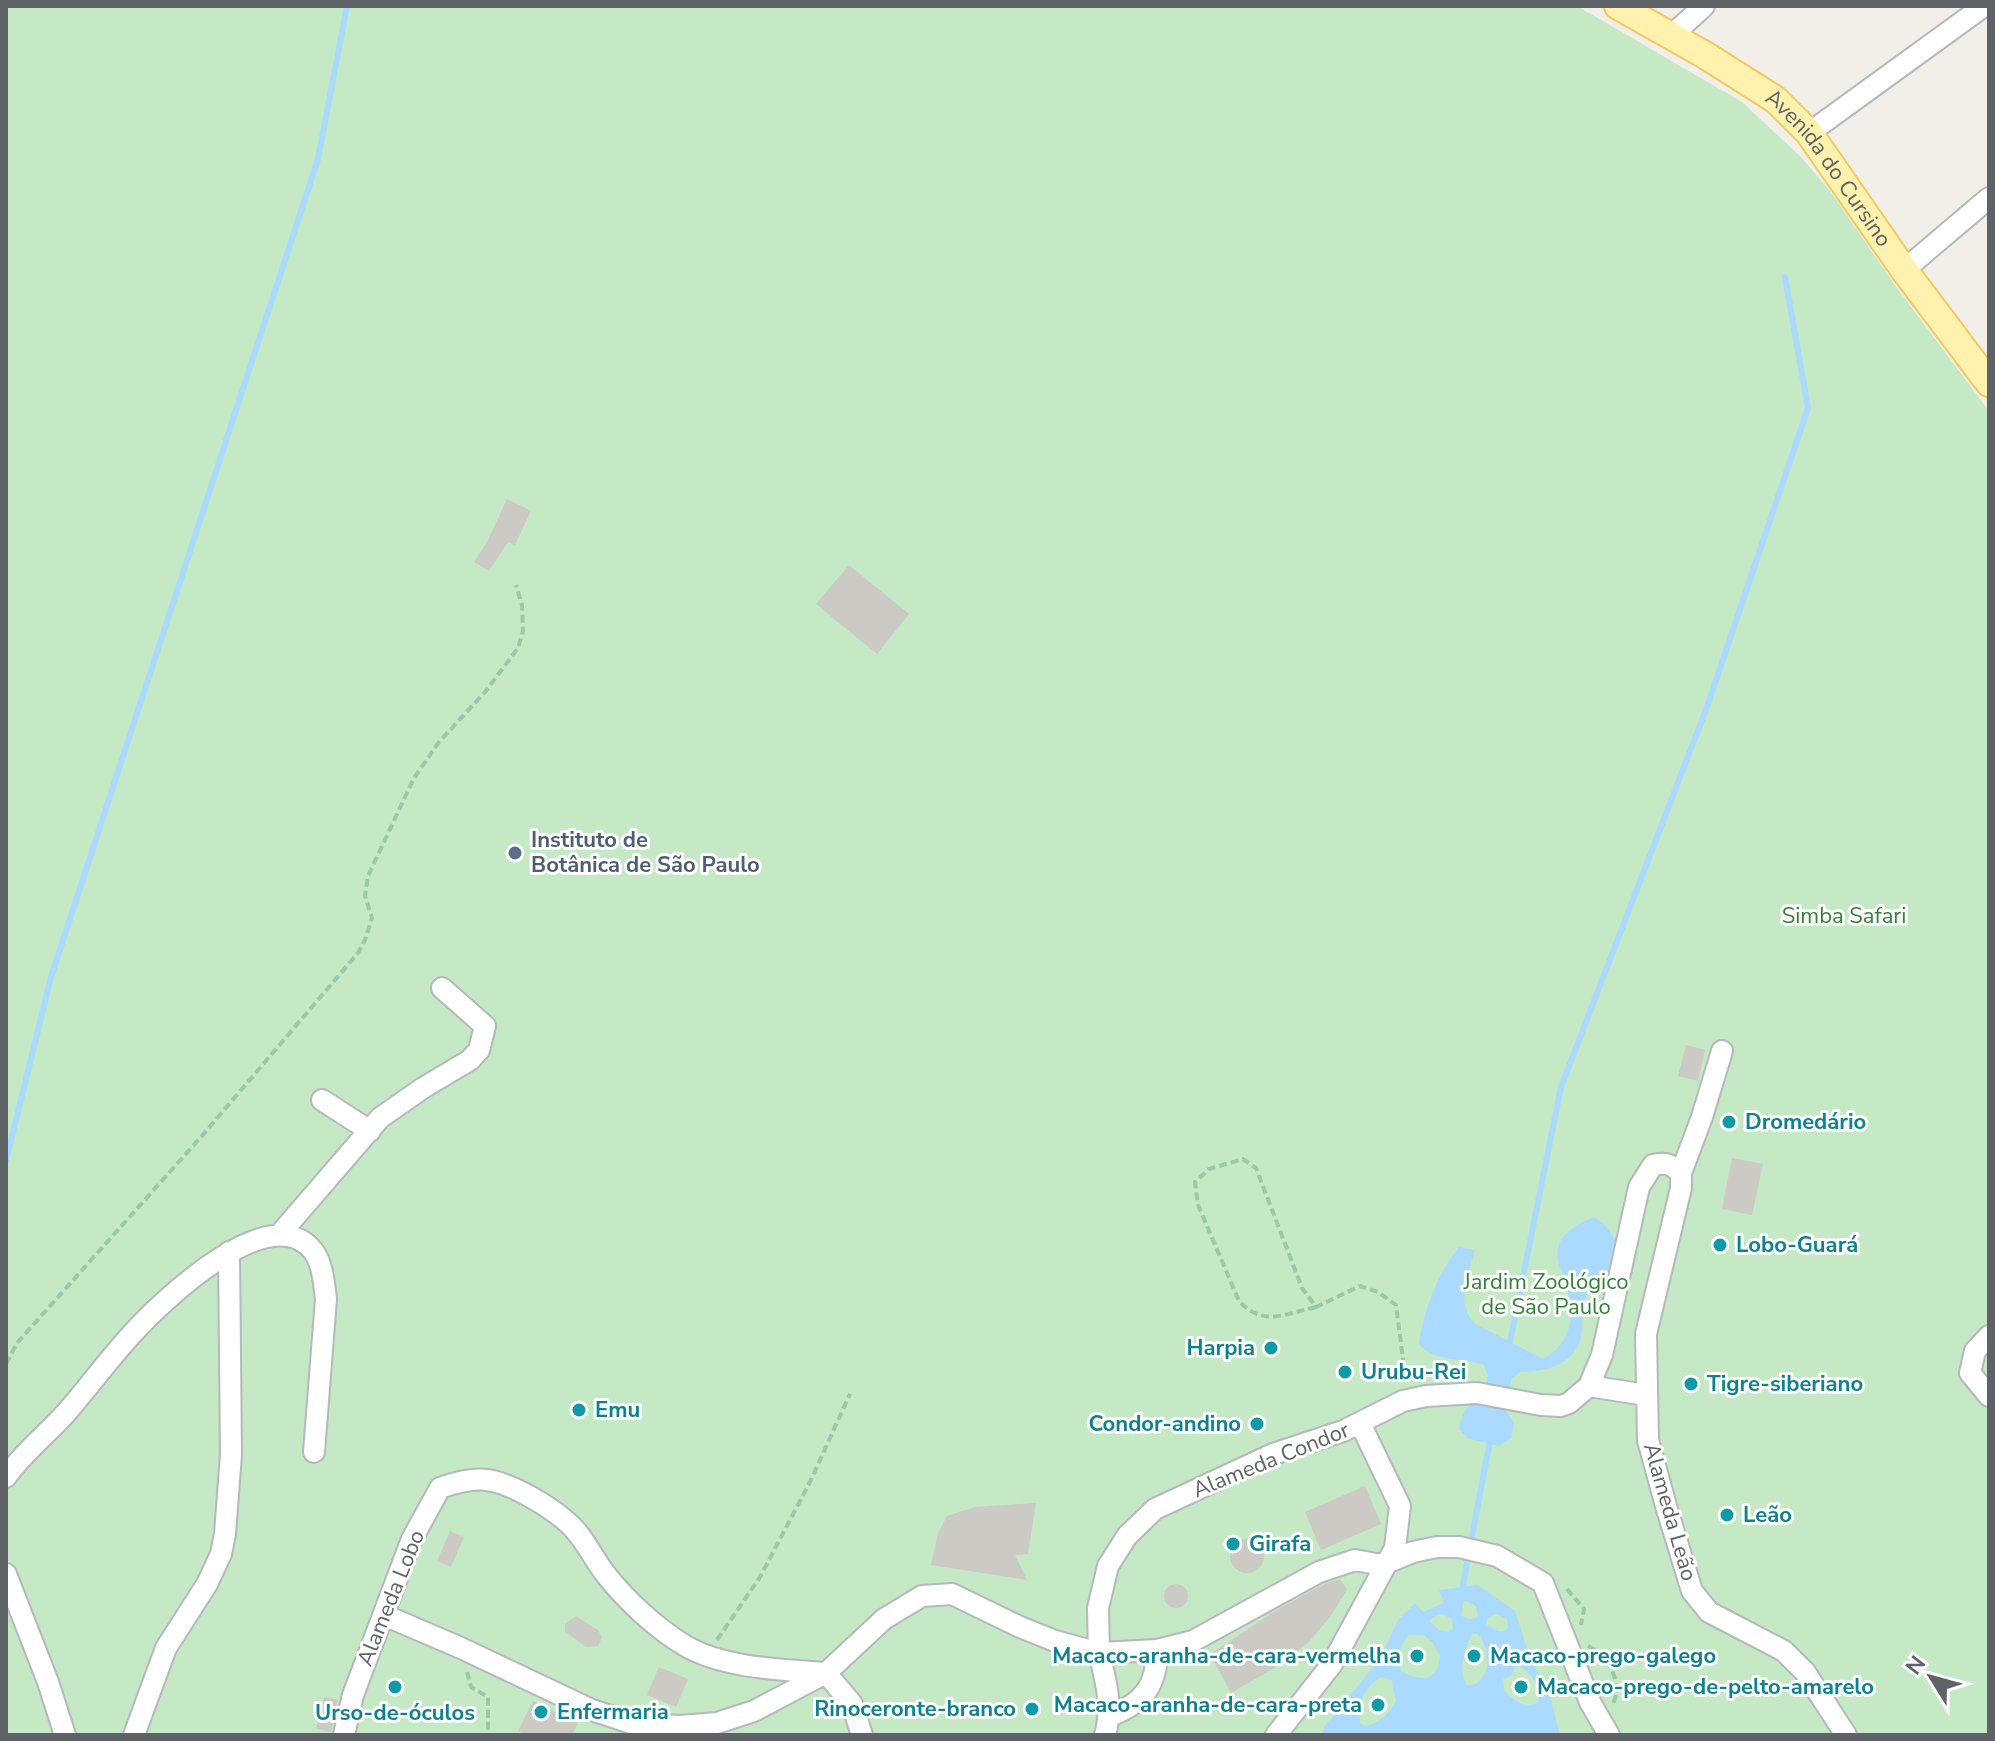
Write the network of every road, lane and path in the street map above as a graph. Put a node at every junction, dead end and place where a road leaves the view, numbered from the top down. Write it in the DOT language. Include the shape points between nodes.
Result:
graph roads {
  1 [pos="1618,6"];
  2 [pos="1704,6"];
  3 [pos="1984,6"];
  4 [pos="1660,22"];
  5 [pos="1809,133"];
  6 [pos="1989,198"];
  7 [pos="1904,270"];
  8 [pos="1989,383"];
  9 [pos="516,585"];
  10 [pos="442,988"];
  11 [pos="1722,1051"];
  12 [pos="322,1100"];
  13 [pos="370,1131"];
  14 [pos="1681,1173"];
  15 [pos="280,1234"];
  16 [pos="229,1252"];
  17 [pos="1316,1307"];
  18 [pos="1989,1336"];
  19 [pos="6,1364"];
  20 [pos="1589,1386"];
  21 [pos="850,1394"];
  22 [pos="1646,1395"];
  23 [pos="1989,1396"];
  24 [pos="1403,1401"];
  25 [pos="1360,1423"];
  26 [pos="314,1452"];
  27 [pos="6,1477"];
  28 [pos="1389,1562"];
  29 [pos="6,1574"];
  30 [pos="384,1615"];
  31 [pos="461,1648"];
  32 [pos="1157,1650"];
  33 [pos="1099,1653"];
  34 [pos="706,1655"];
  35 [pos="826,1673"];
  36 [pos="1107,1726"];
  37 [pos="65,1735"];
  38 [pos="134,1735"];
  39 [pos="344,1735"];
  40 [pos="488,1735"];
  41 [pos="862,1735"];
  42 [pos="1276,1735"];
  43 [pos="1609,1735"];
  44 [pos="1846,1735"];
  1 -- 4 [label="main road, Avenida do Cursino"];
  2 -- 4 [label="street"];
  3 -- 5 [label="street"];
  4 -- 5 [label="main road, Avenida do Cursino" via="1776,100"];
  5 -- 7 [label="main road, Avenida do Cursino"];
  6 -- 7 [label="street"];
  7 -- 8 [label="main road, Avenida do Cursino"];
  9 -- 19 [label="path" via="523,631 518,648 439,742 409,788 368,876 365,896 372,918 358,953 17,1343"];
  10 -- 13 [label="street" via="485,1026 479,1050 380,1118"];
  11 -- 14 [label="street, Alameda Leão"];
  12 -- 13 [label="street"];
  13 -- 15 [label="street"];
  14 -- 20 [label="street" via="1663,1163 1653,1165 1639,1187 1602,1355"];
  14 -- 22 [label="street, Alameda Leão" via="1646,1334"];
  15 -- 16 [label="street"];
  15 -- 26 [label="street" via="314,1253 324,1281"];
  16 -- 27 [label="street" via="133,1333"];
  16 -- 38 [label="street" via="231,1454 225,1534 207,1584 166,1648"];
  17 -- 17 [label="path" via="1302,1288 1256,1168 1243,1159 1209,1169 1195,1182 1198,1205 1239,1301 1250,1313 1265,1318"];
  17 -- 24 [label="path" via="1360,1286 1396,1305 1406,1379"];
  18 -- 23 [label="street" via="1975,1351 1970,1373"];
  20 -- 22 [label="street"];
  20 -- 24 [label="street, Alameda Condor" via="1561,1406 1467,1394"];
  21 -- 34 [label="path" via="760,1577"];
  22 -- 44 [label="street, Alameda Leão" via="1648,1440 1692,1591 1709,1612 1784,1651 1805,1672"];
  24 -- 25 [label="street, Alameda Condor"];
  25 -- 28 [label="street" via="1400,1506 1399,1533"];
  25 -- 33 [label="street, Alameda Condor" via="1273,1454 1155,1509 1127,1536 1108,1566 1098,1608"];
  28 -- 32 [label="street" via="1355,1560 1319,1572 1193,1641"];
  28 -- 42 [label="street" via="1332,1664"];
  28 -- 43 [label="street" via="1413,1552 1459,1547 1497,1556 1543,1583 1590,1702"];
  29 -- 37 [label="street"];
  30 -- 31 [label="street"];
  30 -- 34 [label="street, Alameda Lobo" via="412,1539 440,1488 488,1480 527,1495 569,1523 637,1607 685,1646"];
  30 -- 39 [label="street, Alameda Lobo" via="353,1695"];
  31 -- 35 [label="street" via="631,1723 717,1723 754,1711"];
  31 -- 40 [label="path" via="471,1687 488,1697"];
  32 -- 33 [label="street"];
  32 -- 36 [label="street" via="1157,1674 1150,1687"];
  33 -- 35 [label="street" via="1020,1627 952,1594 922,1596 884,1619"];
  33 -- 36 [label="street, Alameda Condor"];
  34 -- 35 [label="street, Alameda Lobo"];
  35 -- 41 [label="street" via="852,1704"];
}
